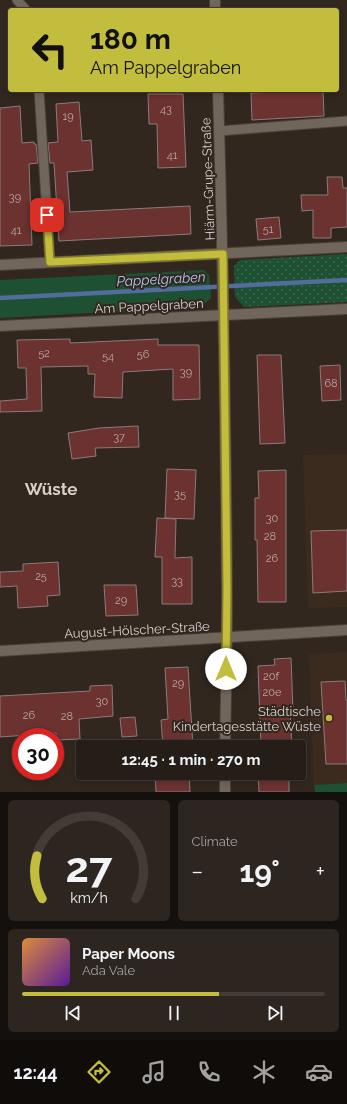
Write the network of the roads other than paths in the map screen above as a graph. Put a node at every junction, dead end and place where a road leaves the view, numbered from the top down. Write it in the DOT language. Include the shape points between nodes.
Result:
graph roads {
  1 [pos="17,0"];
  2 [pos="24,8"];
  3 [pos="39,92"];
  4 [pos="218,92"];
  5 [pos="347,121"];
  6 [pos="219,131"];
  7 [pos="347,247"];
  8 [pos="223,254"];
  9 [pos="50,262"];
  10 [pos="0,265"];
  11 [pos="347,309"];
  12 [pos="223,311"];
  13 [pos="0,326"];
  14 [pos="347,630"];
  15 [pos="226,638"];
  16 [pos="0,651"];
  17 [pos="225,740"];
  18 [pos="225,780"];
  19 [pos="225,792"];
  1 -- 2 [label="lane"];
  3 -- 9 [label="lane"];
  4 -- 6 [label="street, Hiärm-Grupe-Straße"];
  5 -- 6 [label="lane"];
  6 -- 8 [label="street, Hiärm-Grupe-Straße"];
  7 -- 8 [label="street"];
  8 -- 9 [label="street"];
  8 -- 12 [label="street, Hiärm-Grupe-Straße"];
  9 -- 10 [label="street"];
  11 -- 12 [label="street, Am Pappelgraben"];
  12 -- 13 [label="street, Am Pappelgraben"];
  12 -- 15 [label="street, Hiärm-Grupe-Straße"];
  14 -- 15 [label="street, August-Hölscher-Straße"];
  15 -- 16 [label="street, August-Hölscher-Straße"];
  15 -- 17 [label="street, Hiärm-Grupe-Straße"];
  18 -- 19 [label="street"];
}
